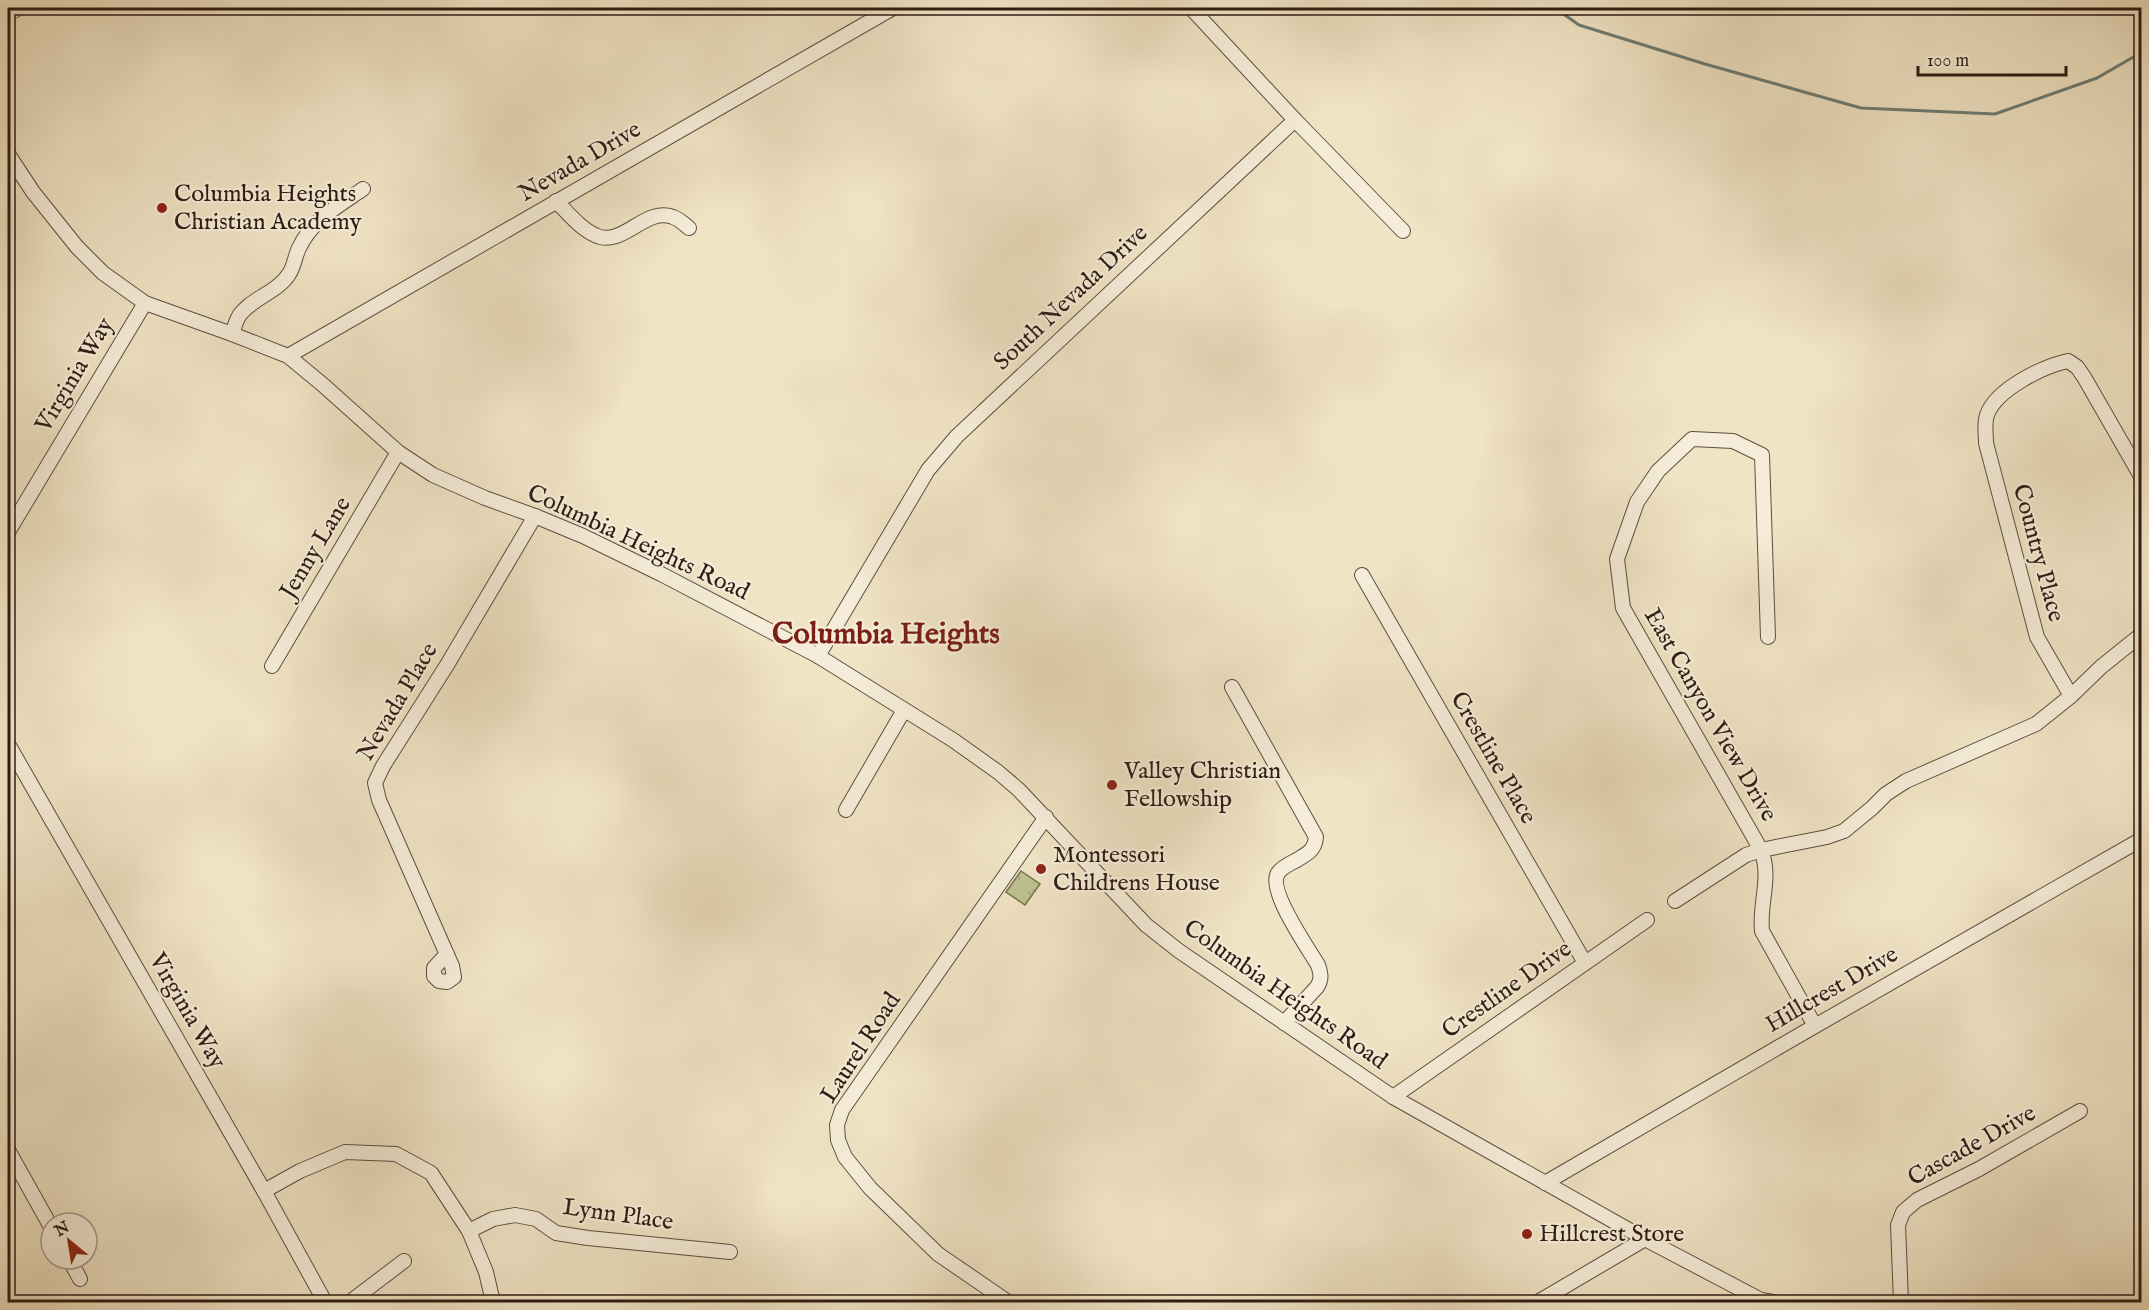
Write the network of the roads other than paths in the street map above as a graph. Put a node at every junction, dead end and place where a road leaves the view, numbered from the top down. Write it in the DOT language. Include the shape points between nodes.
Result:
graph roads {
  1 [pos="19,8"];
  2 [pos="893,8"];
  3 [pos="1191,8"];
  4 [pos="8,14"];
  5 [pos="1295,120"];
  6 [pos="8,154"];
  7 [pos="363,189"];
  8 [pos="556,201"];
  9 [pos="689,228"];
  10 [pos="1402,231"];
  11 [pos="145,303"];
  12 [pos="232,334"];
  13 [pos="288,356"];
  14 [pos="398,452"];
  15 [pos="2142,478"];
  16 [pos="535,516"];
  17 [pos="9,525"];
  18 [pos="1362,575"];
  19 [pos="2142,634"];
  20 [pos="1768,637"];
  21 [pos="818,656"];
  22 [pos="272,666"];
  23 [pos="1232,687"];
  24 [pos="2071,696"];
  25 [pos="904,710"];
  26 [pos="8,744"];
  27 [pos="846,810"];
  28 [pos="1046,817"];
  29 [pos="2142,839"];
  30 [pos="1761,850"];
  31 [pos="1675,901"];
  32 [pos="1647,920"];
  33 [pos="447,954"];
  34 [pos="1585,963"];
  35 [pos="1284,1023"];
  36 [pos="1815,1026"];
  37 [pos="1393,1097"];
  38 [pos="2080,1111"];
  39 [pos="8,1149"];
  40 [pos="1545,1183"];
  41 [pos="264,1191"];
  42 [pos="42,1211"];
  43 [pos="469,1231"];
  44 [pos="1645,1239"];
  45 [pos="730,1252"];
  46 [pos="404,1261"];
  47 [pos="76,1271"];
  48 [pos="80,1279"];
  49 [pos="325,1302"];
  50 [pos="350,1302"];
  51 [pos="493,1302"];
  52 [pos="1008,1302"];
  53 [pos="1538,1302"];
  54 [pos="1773,1302"];
  55 [pos="1900,1302"];
  1 -- 4 [label="street"];
  2 -- 8 [label="street, Nevada Drive"];
  3 -- 5 [label="street"];
  5 -- 10 [label="street"];
  5 -- 21 [label="street, South Nevada Drive" via="957,436 928,470"];
  6 -- 11 [label="street, Columbia Heights Road" via="76,247"];
  7 -- 12 [label="street" via="310,229 289,274 239,316"];
  8 -- 9 [label="street" via="587,230 610,239 656,217 672,216"];
  8 -- 13 [label="street, Nevada Drive"];
  11 -- 12 [label="street, Columbia Heights Road"];
  11 -- 17 [label="street, Virginia Way"];
  12 -- 13 [label="street, Columbia Heights Road"];
  13 -- 14 [label="street, Columbia Heights Road"];
  14 -- 16 [label="street, Columbia Heights Road" via="433,475"];
  14 -- 22 [label="street, Jenny Lane"];
  15 -- 24 [label="street, Country Place" via="2078,367 2068,361 2015,384 1997,398 1988,414 1986,443 2037,637"];
  16 -- 21 [label="street, Columbia Heights Road" via="661,574"];
  16 -- 33 [label="street, Nevada Place" via="375,783"];
  18 -- 34 [label="street, Crestline Place"];
  19 -- 24 [label="street"];
  20 -- 30 [label="street, East Canyon View Drive" via="1761,455 1733,441 1692,439 1658,471 1637,502 1617,559 1623,608"];
  21 -- 25 [label="street, Columbia Heights Road"];
  23 -- 35 [label="street" via="1316,837 1312,851 1282,869 1276,881 1282,902 1321,974 1317,987"];
  24 -- 30 [label="street" via="2036,724 1906,781 1844,831"];
  25 -- 27 [label="street"];
  25 -- 28 [label="street, Columbia Heights Road" via="998,772"];
  26 -- 41 [label="street, Virginia Way"];
  28 -- 35 [label="street, Columbia Heights Road" via="1146,925"];
  28 -- 52 [label="street, Laurel Road" via="842,1110 837,1125 845,1157 890,1209 938,1254"];
  29 -- 36 [label="street, Hillcrest Drive"];
  30 -- 31 [label="street" via="1734,861"];
  30 -- 36 [label="street, East Canyon View Drive" via="1766,863 1762,930"];
  32 -- 34 [label="street, Crestline Drive"];
  34 -- 37 [label="street, Crestline Drive"];
  35 -- 37 [label="street, Columbia Heights Road"];
  36 -- 40 [label="street, Hillcrest Drive"];
  37 -- 40 [label="street, Columbia Heights Road"];
  38 -- 55 [label="street, Cascade Drive" via="1917,1200 1904,1212 1898,1225"];
  39 -- 42 [label="street"];
  40 -- 44 [label="street, Columbia Heights Road"];
  41 -- 43 [label="street" via="345,1152 396,1154 431,1173"];
  41 -- 49 [label="street, Virginia Way"];
  43 -- 45 [label="street, Lynn Place" via="493,1219 515,1215 536,1219 556,1233"];
  43 -- 51 [label="street"];
  44 -- 53 [label="street"];
  44 -- 54 [label="street, Columbia Heights Road" via="1761,1300"];
  46 -- 50 [label="street"];
  47 -- 48 [label="street"];
}
